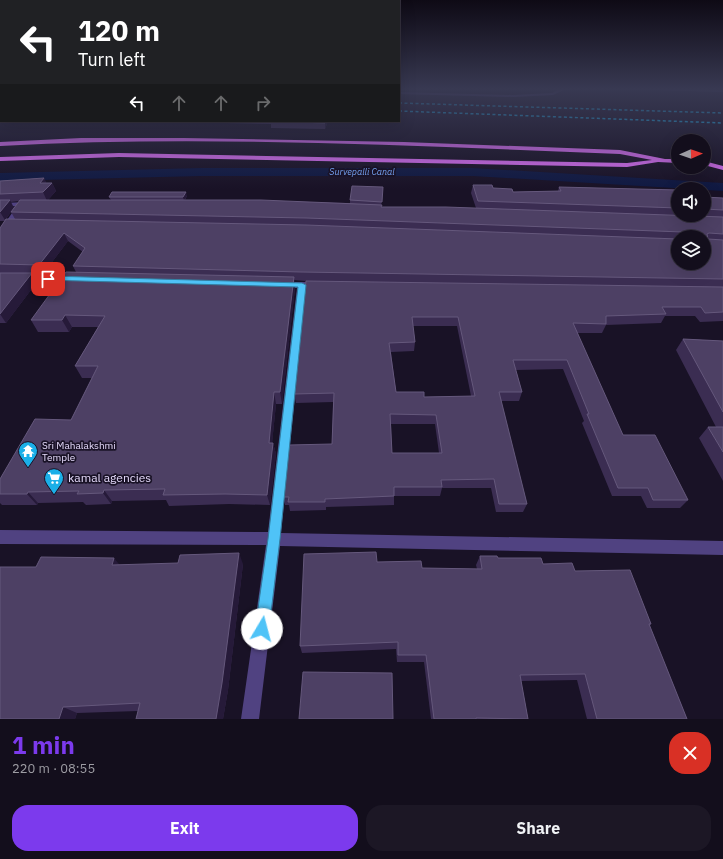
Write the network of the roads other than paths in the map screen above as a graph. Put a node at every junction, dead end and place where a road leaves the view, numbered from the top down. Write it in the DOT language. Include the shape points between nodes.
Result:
graph roads {
  1 [pos="81,140"];
  2 [pos="0,144"];
  3 [pos="77,146"];
  4 [pos="606,158"];
  5 [pos="0,159"];
  6 [pos="664,160"];
  7 [pos="671,160"];
  8 [pos="717,160"];
  9 [pos="711,161"];
  10 [pos="711,164"];
  11 [pos="723,168"];
  12 [pos="23,204"];
  13 [pos="38,204"];
  14 [pos="0,205"];
  15 [pos="7,224"];
  16 [pos="0,234"];
  17 [pos="0,277"];
  18 [pos="79,279"];
  19 [pos="270,284"];
  20 [pos="302,285"];
  21 [pos="325,285"];
  22 [pos="0,537"];
  23 [pos="274,539"];
  24 [pos="723,548"];
  25 [pos="250,719"];
  1 -- 2 [label="main road"];
  1 -- 3 [label="main road"];
  1 -- 6 [label="main road" via="404,144 620,152"];
  4 -- 6 [label="main road"];
  5 -- 6 [label="main road" via="71,154 627,165"];
  6 -- 7 [label="main road"];
  8 -- 9 [label="main road"];
  10 -- 11 [label="main road"];
  12 -- 13 [label="street"];
  12 -- 14 [label="street"];
  12 -- 15 [label="street"];
  15 -- 16 [label="street"];
  17 -- 18 [label="street"];
  19 -- 20 [label="street"];
  20 -- 21 [label="street"];
  20 -- 23 [label="street"];
  22 -- 23 [label="street"];
  23 -- 24 [label="street"];
  23 -- 25 [label="street"];
}
